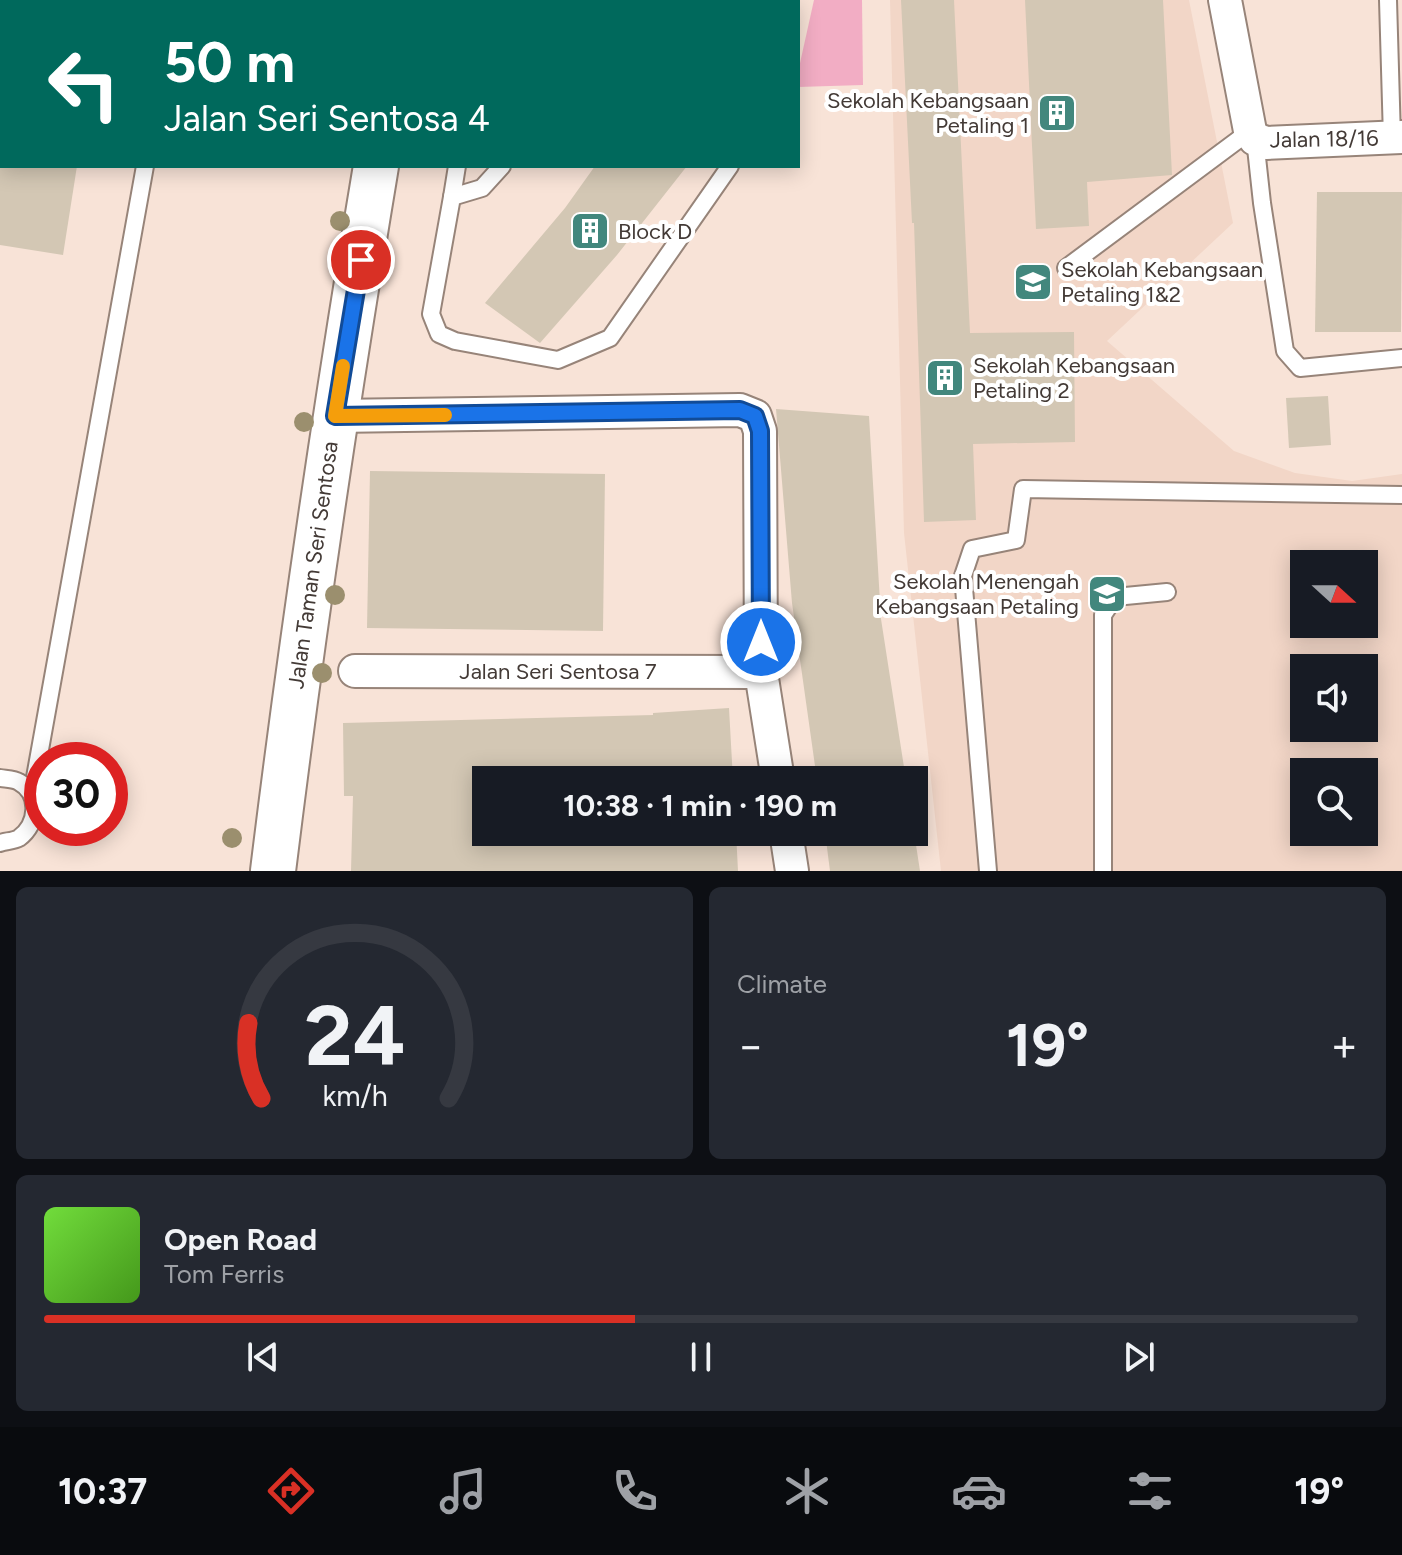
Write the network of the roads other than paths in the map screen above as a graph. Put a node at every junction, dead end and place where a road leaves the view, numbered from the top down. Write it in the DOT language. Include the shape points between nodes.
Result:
graph roads {
  1 [pos="1225,0"];
  2 [pos="1388,0"];
  3 [pos="1252,135"];
  4 [pos="1397,138"];
  5 [pos="145,168"];
  6 [pos="376,168"];
  7 [pos="457,168"];
  8 [pos="500,168"];
  9 [pos="729,168"];
  10 [pos="452,197"];
  11 [pos="1066,268"];
  12 [pos="1402,358"];
  13 [pos="335,416"];
  14 [pos="1402,495"];
  15 [pos="1167,592"];
  16 [pos="355,671"];
  17 [pos="761,672"];
  18 [pos="41,742"];
  19 [pos="776,766"];
  20 [pos="0,778"];
  21 [pos="24,787"];
  22 [pos="24,832"];
  23 [pos="0,843"];
  24 [pos="788,846"];
  25 [pos="273,871"];
  26 [pos="792,871"];
  27 [pos="988,871"];
  28 [pos="1103,871"];
  1 -- 3 [label="street"];
  2 -- 4 [label="lane"];
  3 -- 4 [label="street, Jalan 18/16" via="1266,143"];
  3 -- 11 [label="lane"];
  3 -- 12 [label="lane" via="1285,351 1300,368"];
  5 -- 18 [label="lane"];
  6 -- 13 [label="main road, Jalan Taman Seri Sentosa"];
  7 -- 10 [label="lane"];
  8 -- 10 [label="lane" via="482,188"];
  9 -- 10 [label="lane" via="610,338 558,360 439,334 431,314"];
  13 -- 17 [label="street" via="740,410 755,416 760,431"];
  13 -- 25 [label="main road, Jalan Taman Seri Sentosa"];
  14 -- 27 [label="lane" via="1023,489 1016,540 972,549 963,576"];
  15 -- 28 [label="lane" via="1115,597 1103,615"];
  16 -- 17 [label="street, Jalan Seri Sentosa 7"];
  17 -- 19 [label="street"];
  20 -- 21 [label="lane"];
  22 -- 23 [label="lane"];
  24 -- 26 [label="street"];
}
